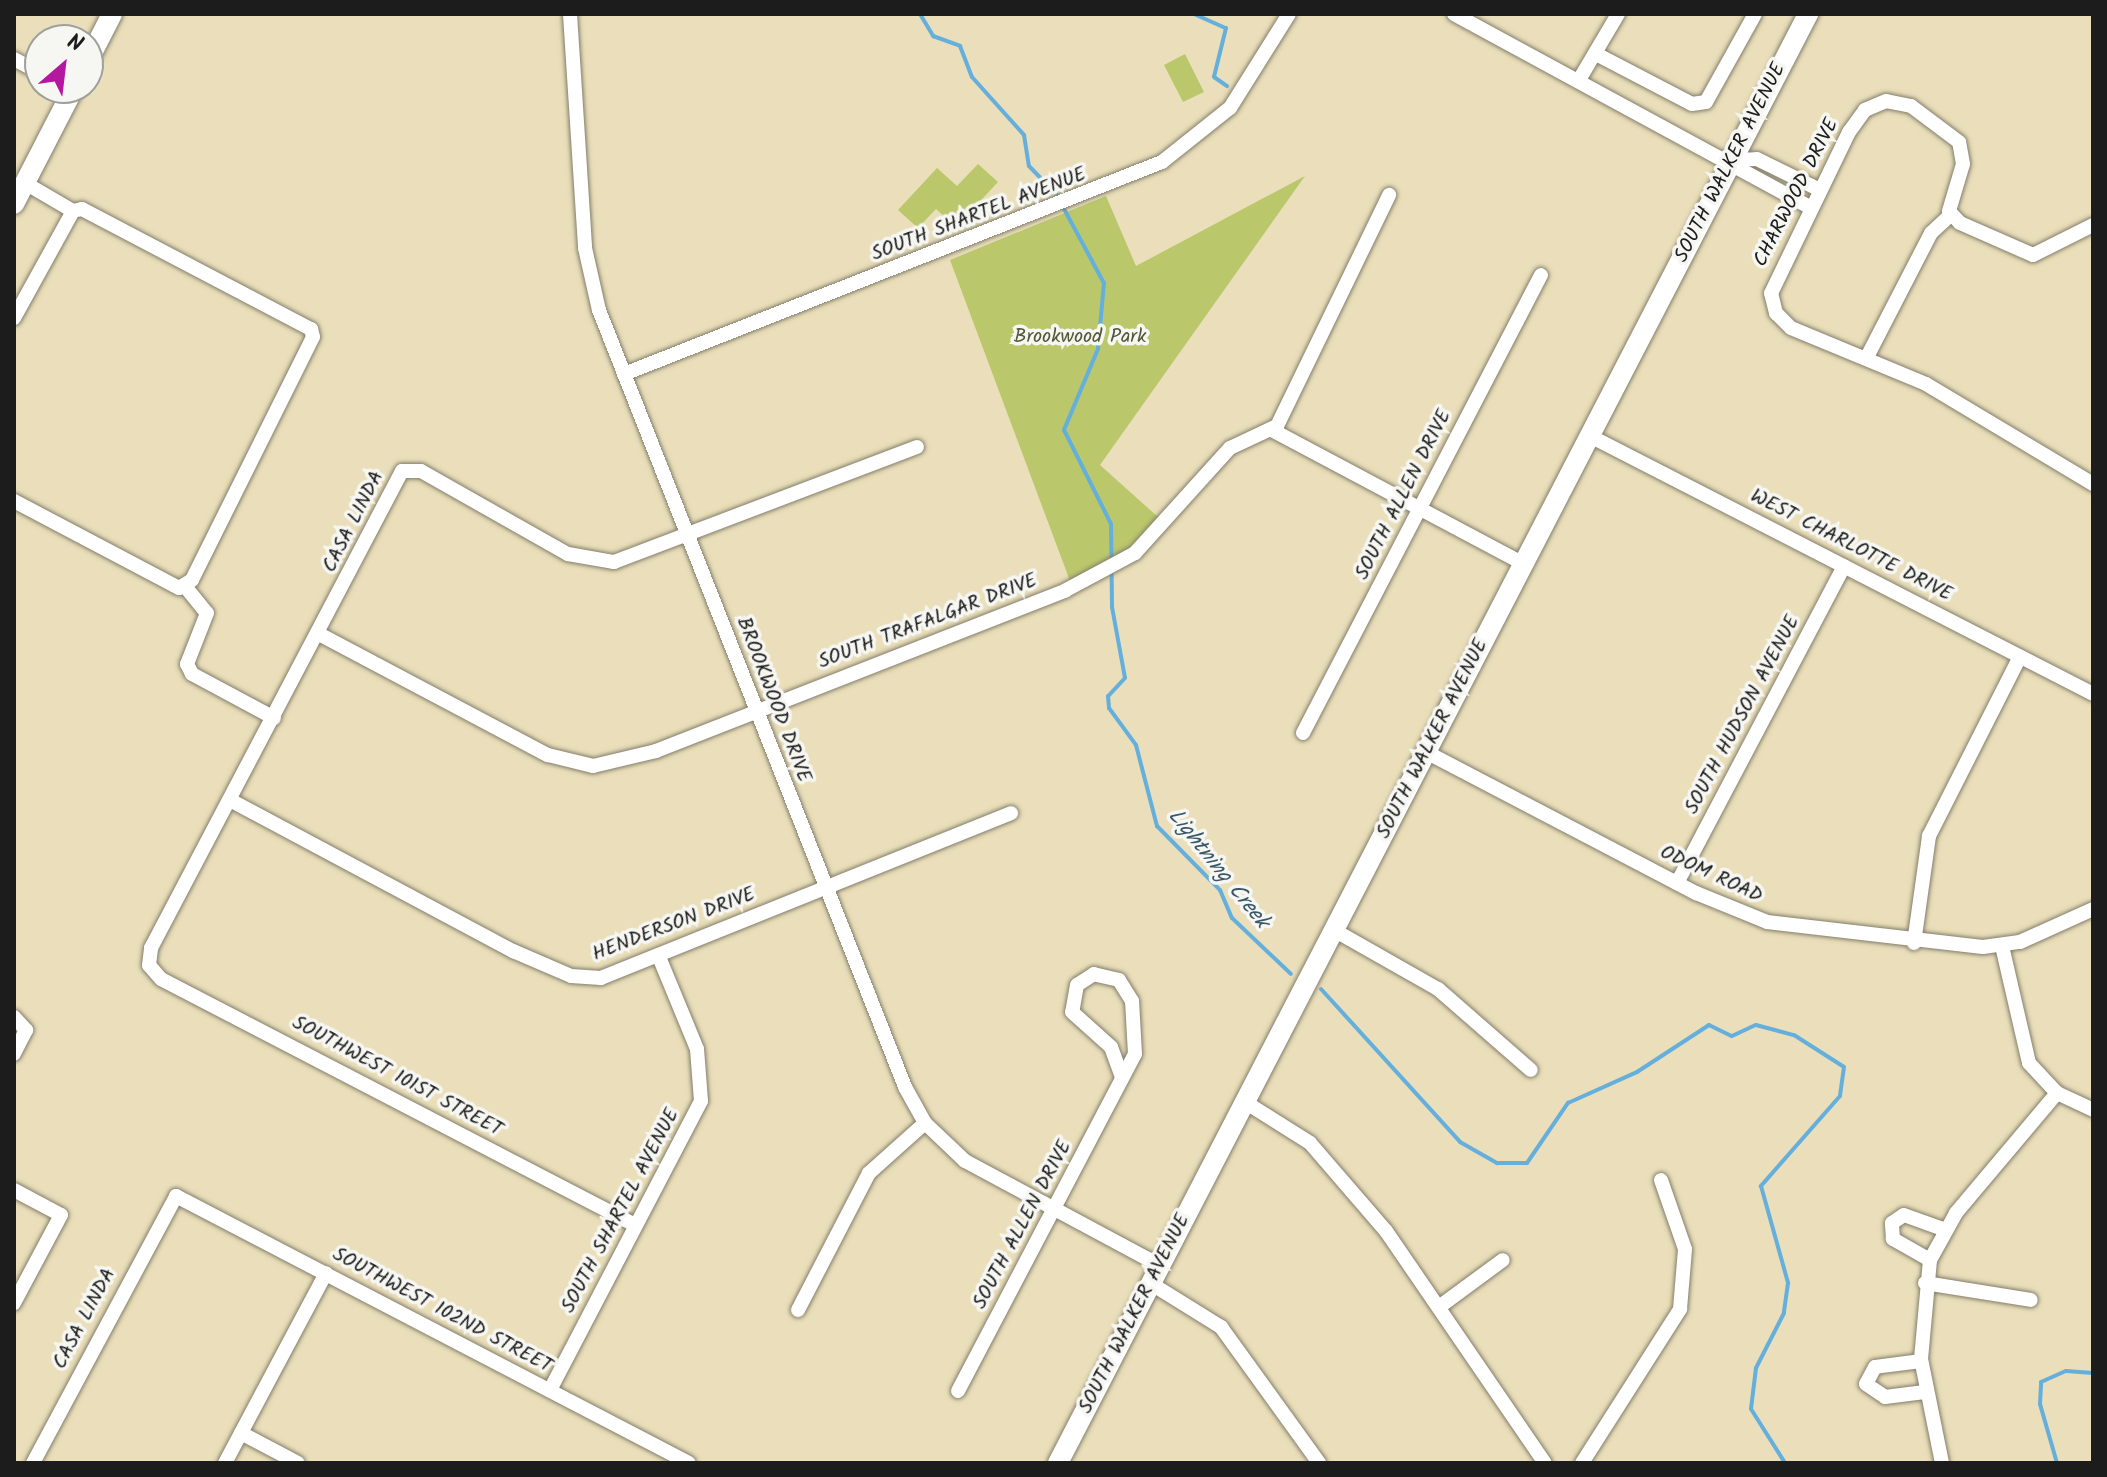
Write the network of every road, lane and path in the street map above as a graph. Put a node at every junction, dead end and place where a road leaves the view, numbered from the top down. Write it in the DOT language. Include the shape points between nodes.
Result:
graph roads {
  1 [pos="570,14"];
  2 [pos="1289,14"];
  3 [pos="1454,14"];
  4 [pos="1618,14"];
  5 [pos="1755,14"];
  6 [pos="1808,14"];
  7 [pos="1472,18"];
  8 [pos="1598,55"];
  9 [pos="1579,80"];
  10 [pos="64,104"];
  11 [pos="1732,160"];
  12 [pos="25,183"];
  13 [pos="1818,189"];
  14 [pos="1389,195"];
  15 [pos="14,203"];
  16 [pos="1809,207"];
  17 [pos="73,211"];
  18 [pos="1950,215"];
  19 [pos="2093,225"];
  20 [pos="1541,275"];
  21 [pos="14,318"];
  22 [pos="1867,357"];
  23 [pos="624,374"];
  24 [pos="1272,430"];
  25 [pos="1590,436"];
  26 [pos="917,447"];
  27 [pos="2093,484"];
  28 [pos="14,501"];
  29 [pos="1420,508"];
  30 [pos="688,536"];
  31 [pos="1524,564"];
  32 [pos="1844,566"];
  33 [pos="184,585"];
  34 [pos="319,634"];
  35 [pos="2020,657"];
  36 [pos="2093,694"];
  37 [pos="755,711"];
  38 [pos="274,718"];
  39 [pos="1303,733"];
  40 [pos="1426,752"];
  41 [pos="232,801"];
  42 [pos="1011,813"];
  43 [pos="1677,883"];
  44 [pos="826,886"];
  45 [pos="2093,909"];
  46 [pos="1334,930"];
  47 [pos="1914,943"];
  48 [pos="2002,946"];
  49 [pos="659,957"];
  50 [pos="149,959"];
  51 [pos="14,1017"];
  52 [pos="14,1054"];
  53 [pos="1531,1070"];
  54 [pos="1122,1077"];
  55 [pos="2057,1093"];
  56 [pos="1245,1102"];
  57 [pos="2093,1110"];
  58 [pos="925,1123"];
  59 [pos="1661,1180"];
  60 [pos="14,1190"];
  61 [pos="176,1196"];
  62 [pos="1053,1210"];
  63 [pos="635,1225"];
  64 [pos="1943,1229"];
  65 [pos="1503,1260"];
  66 [pos="1930,1260"];
  67 [pos="326,1273"];
  68 [pos="1154,1274"];
  69 [pos="1925,1283"];
  70 [pos="2031,1300"];
  71 [pos="14,1303"];
  72 [pos="1439,1307"];
  73 [pos="798,1310"];
  74 [pos="1921,1361"];
  75 [pos="550,1390"];
  76 [pos="958,1391"];
  77 [pos="1925,1392"];
  78 [pos="241,1433"];
  79 [pos="33,1463"];
  80 [pos="225,1463"];
  81 [pos="298,1463"];
  82 [pos="689,1463"];
  83 [pos="1058,1463"];
  84 [pos="1319,1463"];
  85 [pos="1545,1463"];
  86 [pos="1582,1463"];
  87 [pos="1942,1463"];
  1 -- 23 [label="street, BROOKWOOD DRIVE" via="585,248"];
  2 -- 23 [label="street, SOUTH SHARTEL AVENUE" via="1250,83 1208,129 1162,162"];
  3 -- 7 [label="street"];
  4 -- 8 [label="street"];
  5 -- 8 [label="street" via="1706,102 1692,104"];
  6 -- 11 [label="main road, SOUTH WALKER AVENUE"];
  7 -- 9 [label="street"];
  8 -- 9 [label="street"];
  9 -- 11 [label="street"];
  10 -- 12 [label="main road"];
  11 -- 13 [label="street" via="1757,159"];
  11 -- 16 [label="street"];
  11 -- 25 [label="main road, SOUTH WALKER AVENUE"];
  12 -- 15 [label="main road"];
  12 -- 17 [label="street"];
  13 -- 16 [label="street, CHARWOOD DRIVE"];
  13 -- 18 [label="street, CHARWOOD DRIVE" via="1855,122 1880,103 1911,106 1955,134 1964,157"];
  14 -- 24 [label="street"];
  16 -- 22 [label="street, CHARWOOD DRIVE" via="1774,278 1776,313 1791,328"];
  17 -- 21 [label="street"];
  17 -- 33 [label="street" via="82,209 311,329 313,337"];
  18 -- 19 [label="street" via="2033,255"];
  18 -- 22 [label="street" via="1931,233"];
  20 -- 29 [label="street, SOUTH ALLEN DRIVE"];
  22 -- 27 [label="street" via="1981,413"];
  23 -- 30 [label="street, BROOKWOOD DRIVE"];
  24 -- 29 [label="street"];
  24 -- 37 [label="street, SOUTH TRAFALGAR DRIVE" via="1230,448 1135,553 1099,576"];
  25 -- 31 [label="main road, SOUTH WALKER AVENUE"];
  25 -- 32 [label="street, WEST CHARLOTTE DRIVE"];
  26 -- 30 [label="street, CASA LINDA"];
  28 -- 33 [label="street" via="159,579"];
  29 -- 31 [label="street"];
  29 -- 39 [label="street, SOUTH ALLEN DRIVE"];
  30 -- 34 [label="street, CASA LINDA" via="630,560 583,560 408,469 393,481"];
  30 -- 37 [label="street, BROOKWOOD DRIVE"];
  31 -- 40 [label="main road, SOUTH WALKER AVENUE"];
  32 -- 35 [label="street, WEST CHARLOTTE DRIVE"];
  32 -- 43 [label="street, SOUTH HUDSON AVENUE"];
  33 -- 38 [label="street" via="207,613 187,664 192,674"];
  34 -- 37 [label="street, SOUTH TRAFALGAR DRIVE" via="573,763 623,762"];
  34 -- 38 [label="street, CASA LINDA"];
  35 -- 36 [label="street, WEST CHARLOTTE DRIVE"];
  35 -- 47 [label="street" via="1929,836"];
  37 -- 44 [label="street, BROOKWOOD DRIVE"];
  38 -- 41 [label="street, CASA LINDA"];
  40 -- 43 [label="street, ODOM ROAD"];
  40 -- 46 [label="main road, SOUTH WALKER AVENUE"];
  41 -- 49 [label="street, HENDERSON DRIVE" via="571,976 601,978"];
  41 -- 50 [label="street, CASA LINDA"];
  42 -- 44 [label="street, HENDERSON DRIVE"];
  43 -- 47 [label="street, ODOM ROAD" via="1767,922"];
  44 -- 49 [label="street, HENDERSON DRIVE"];
  44 -- 58 [label="street, BROOKWOOD DRIVE"];
  45 -- 48 [label="street, ODOM ROAD"];
  46 -- 53 [label="street" via="1438,989"];
  46 -- 56 [label="main road, SOUTH WALKER AVENUE"];
  47 -- 48 [label="street, ODOM ROAD"];
  48 -- 55 [label="street" via="2022,1049"];
  49 -- 63 [label="street, SOUTH SHARTEL AVENUE" via="697,1049 701,1101"];
  50 -- 63 [label="street, SOUTHWEST 101ST STREET" via="161,979"];
  51 -- 52 [label="street" via="26,1030"];
  54 -- 54 [label="street, SOUTH ALLEN DRIVE" via="1139,1042 1137,1016 1124,985 1094,974 1077,985 1072,1012 1111,1047"];
  54 -- 62 [label="street, SOUTH ALLEN DRIVE"];
  55 -- 57 [label="street"];
  55 -- 64 [label="street"];
  56 -- 68 [label="main road, SOUTH WALKER AVENUE"];
  56 -- 72 [label="street" via="1310,1143"];
  58 -- 62 [label="street, BROOKWOOD DRIVE" via="965,1161"];
  58 -- 73 [label="street" via="869,1173"];
  59 -- 86 [label="street" via="1685,1249 1680,1309"];
  60 -- 71 [label="street" via="61,1215"];
  61 -- 67 [label="street, SOUTHWEST 102ND STREET"];
  61 -- 79 [label="street, CASA LINDA"];
  62 -- 68 [label="street, BROOKWOOD DRIVE"];
  62 -- 76 [label="street, SOUTH ALLEN DRIVE"];
  63 -- 75 [label="street, SOUTH SHARTEL AVENUE"];
  64 -- 66 [label="street"];
  64 -- 66 [label="street" via="1904,1215 1892,1223 1893,1239"];
  65 -- 72 [label="street"];
  66 -- 69 [label="street"];
  67 -- 75 [label="street, SOUTHWEST 102ND STREET"];
  67 -- 78 [label="street"];
  68 -- 83 [label="main road, SOUTH WALKER AVENUE"];
  68 -- 84 [label="street, BROOKWOOD DRIVE" via="1221,1327"];
  69 -- 70 [label="street"];
  69 -- 74 [label="street"];
  72 -- 85 [label="street"];
  74 -- 77 [label="street"];
  74 -- 77 [label="street" via="1875,1367 1866,1384 1885,1397"];
  75 -- 82 [label="street, SOUTHWEST 102ND STREET"];
  77 -- 87 [label="street"];
  78 -- 80 [label="street"];
  78 -- 81 [label="street"];
}
